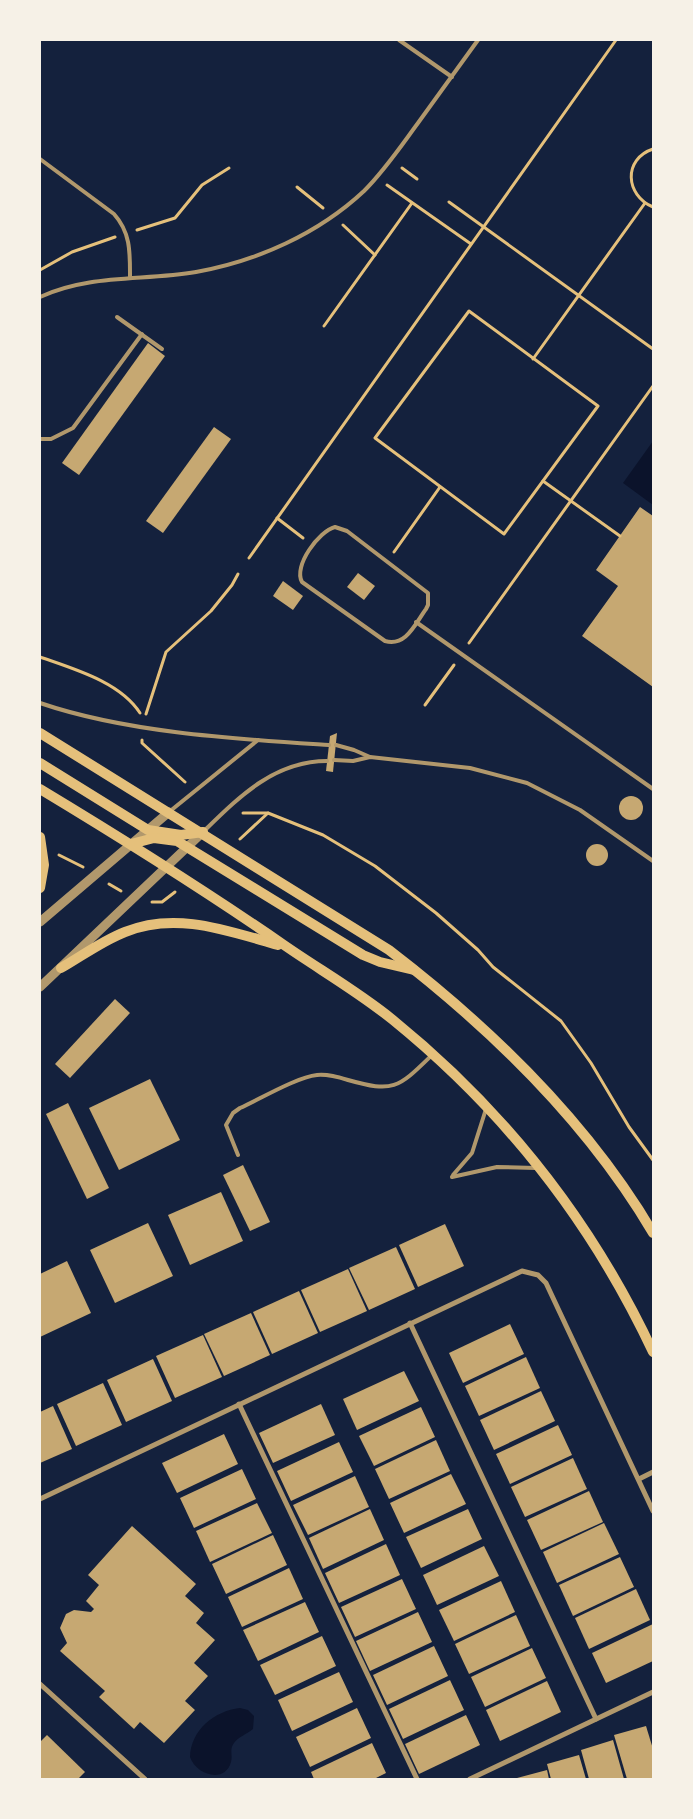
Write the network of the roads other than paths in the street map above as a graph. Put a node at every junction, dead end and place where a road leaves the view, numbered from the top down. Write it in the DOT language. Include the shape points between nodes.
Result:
graph roads {
  1 [pos="478,40"];
  2 [pos="403,41"];
  3 [pos="452,77"];
  4 [pos="40,159"];
  5 [pos="130,278"];
  6 [pos="40,297"];
  7 [pos="117,317"];
  8 [pos="142,334"];
  9 [pos="162,349"];
  10 [pos="40,439"];
  11 [pos="416,622"];
  12 [pos="40,703"];
  13 [pos="40,733"];
  14 [pos="258,740"];
  15 [pos="329,745"];
  16 [pos="336,745"];
  17 [pos="370,757"];
  18 [pos="334,760"];
  19 [pos="327,761"];
  20 [pos="40,763"];
  21 [pos="40,789"];
  22 [pos="653,789"];
  23 [pos="169,812"];
  24 [pos="148,830"];
  25 [pos="203,832"];
  26 [pos="40,837"];
  27 [pos="131,844"];
  28 [pos="189,847"];
  29 [pos="653,861"];
  30 [pos="168,867"];
  31 [pos="40,888"];
  32 [pos="40,922"];
  33 [pos="288,948"];
  34 [pos="61,968"];
  35 [pos="416,971"];
  36 [pos="40,987"];
  37 [pos="433,1053"];
  38 [pos="487,1106"];
  39 [pos="238,1155"];
  40 [pos="541,1168"];
  41 [pos="653,1233"];
  42 [pos="410,1323"];
  43 [pos="653,1352"];
  44 [pos="239,1404"];
  45 [pos="652,1473"];
  46 [pos="639,1479"];
  47 [pos="40,1499"];
  48 [pos="653,1511"];
  49 [pos="41,1686"];
  50 [pos="653,1692"];
  51 [pos="596,1719"];
  52 [pos="145,1779"];
  53 [pos="417,1779"];
  54 [pos="470,1779"];
  1 -- 3 [label="lane"];
  2 -- 3 [label="lane"];
  3 -- 5 [label="lane" via="376,178 332,216 300,236 258,256 214,269"];
  4 -- 5 [label="lane" via="121,221 129,240"];
  5 -- 6 [label="lane" via="61,287"];
  7 -- 8 [label="lane"];
  8 -- 9 [label="lane"];
  8 -- 10 [label="lane" via="73,428 51,439"];
  11 -- 11 [label="lane" via="402,640 385,641 306,586 300,578 300,567 324,531 342,528 428,593 428,605"];
  11 -- 22 [label="lane"];
  12 -- 14 [label="lane" via="144,726"];
  13 -- 23 [label="main road"];
  14 -- 15 [label="lane"];
  14 -- 23 [label="lane"];
  16 -- 17 [label="lane"];
  17 -- 18 [label="lane"];
  17 -- 29 [label="lane" via="470,768 527,783 580,810"];
  19 -- 25 [label="lane" via="306,762 278,772 248,790"];
  20 -- 24 [label="main road"];
  21 -- 27 [label="main road"];
  23 -- 24 [label="street"];
  23 -- 25 [label="main road"];
  24 -- 25 [label="main road" via="180,835"];
  24 -- 27 [label="street"];
  25 -- 28 [label="street"];
  25 -- 35 [label="main road" via="389,950"];
  26 -- 31 [label="main road" via="44,865"];
  27 -- 28 [label="main road" via="165,838"];
  27 -- 30 [label="main road"];
  27 -- 32 [label="street"];
  28 -- 30 [label="street"];
  28 -- 35 [label="main road" via="363,955"];
  30 -- 33 [label="main road"];
  30 -- 34 [label="street"];
  33 -- 34 [label="main road" via="197,924 161,922 123,932"];
  33 -- 37 [label="main road" via="348,986"];
  34 -- 36 [label="street"];
  35 -- 41 [label="main road" via="476,1020 562,1108 607,1165"];
  37 -- 38 [label="main road"];
  37 -- 39 [label="lane" via="406,1079 392,1087 373,1087 330,1075 312,1075 240,1108 226,1125"];
  38 -- 40 [label="main road"];
  38 -- 40 [label="lane" via="472,1153 452,1177 497,1167"];
  40 -- 43 [label="main road" via="604,1258"];
  42 -- 44 [label="street"];
  42 -- 46 [label="street" via="522,1271 538,1275 546,1283"];
  42 -- 51 [label="street"];
  44 -- 47 [label="street"];
  44 -- 53 [label="street"];
  45 -- 46 [label="street"];
  46 -- 48 [label="street"];
  49 -- 52 [label="street"];
  50 -- 51 [label="street"];
  51 -- 54 [label="street"];
}
